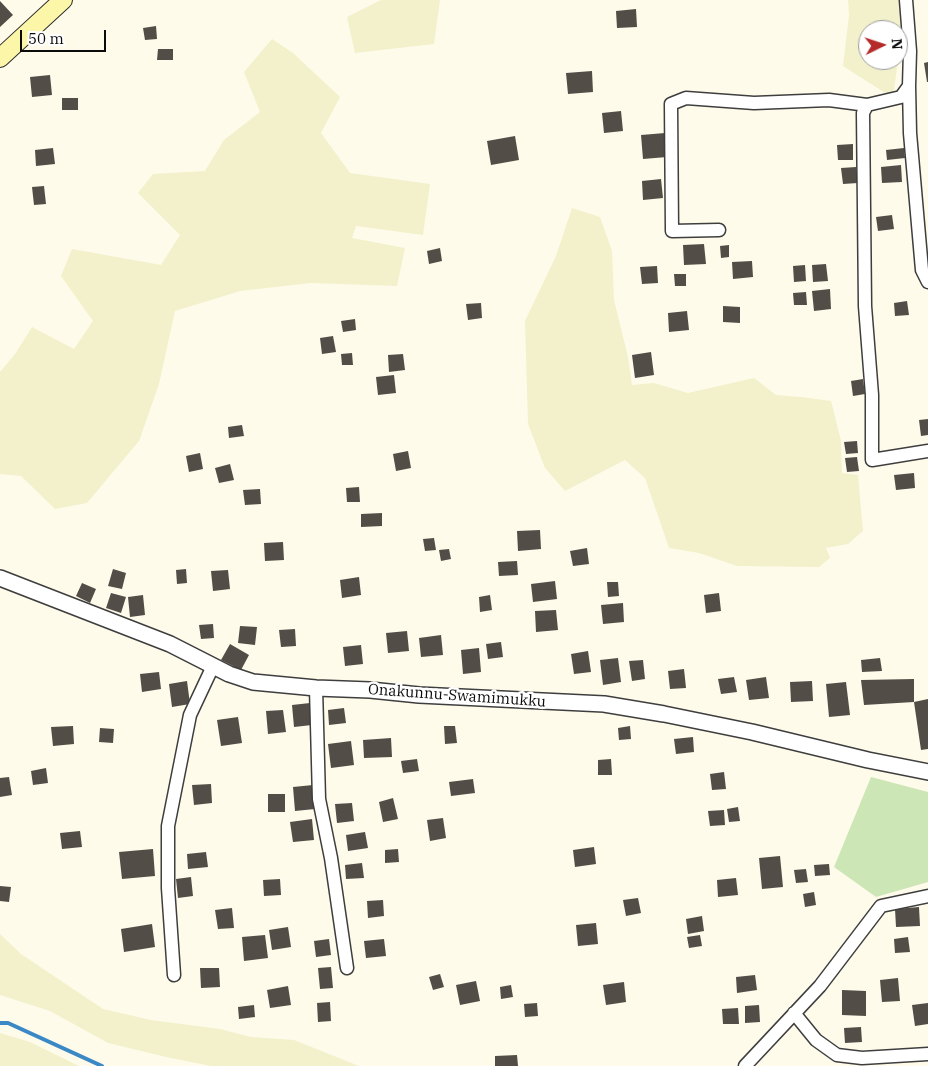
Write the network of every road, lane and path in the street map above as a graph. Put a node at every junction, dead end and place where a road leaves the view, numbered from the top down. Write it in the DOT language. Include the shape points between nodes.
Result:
graph roads {
  1 [pos="63,0"];
  2 [pos="906,0"];
  3 [pos="0,58"];
  4 [pos="908,86"];
  5 [pos="867,106"];
  6 [pos="719,230"];
  7 [pos="928,282"];
  8 [pos="928,451"];
  9 [pos="0,578"];
  10 [pos="213,666"];
  11 [pos="316,688"];
  12 [pos="928,772"];
  13 [pos="928,896"];
  14 [pos="347,968"];
  15 [pos="174,975"];
  16 [pos="794,1013"];
  17 [pos="928,1054"];
  18 [pos="745,1066"];
  1 -- 3 [label="main road"];
  2 -- 4 [label="street" via="910,51"];
  4 -- 5 [label="street" via="901,97"];
  4 -- 7 [label="street" via="922,270"];
  5 -- 6 [label="street" via="829,100 754,102 686,98 671,104 672,231"];
  5 -- 8 [label="street" via="862,113 865,306 872,395 872,460"];
  9 -- 10 [label="street, Onakunnu-Swamimukku" via="170,644"];
  10 -- 11 [label="street, Onakunnu-Swamimukku" via="253,682"];
  10 -- 15 [label="street" via="190,715 168,826"];
  11 -- 12 [label="street, Onakunnu-Swamimukku" via="604,704 752,732"];
  11 -- 14 [label="street" via="319,799 332,858"];
  13 -- 16 [label="street" via="882,906 820,986"];
  16 -- 17 [label="street" via="816,1040 837,1055 862,1058"];
  16 -- 18 [label="street"];
}
